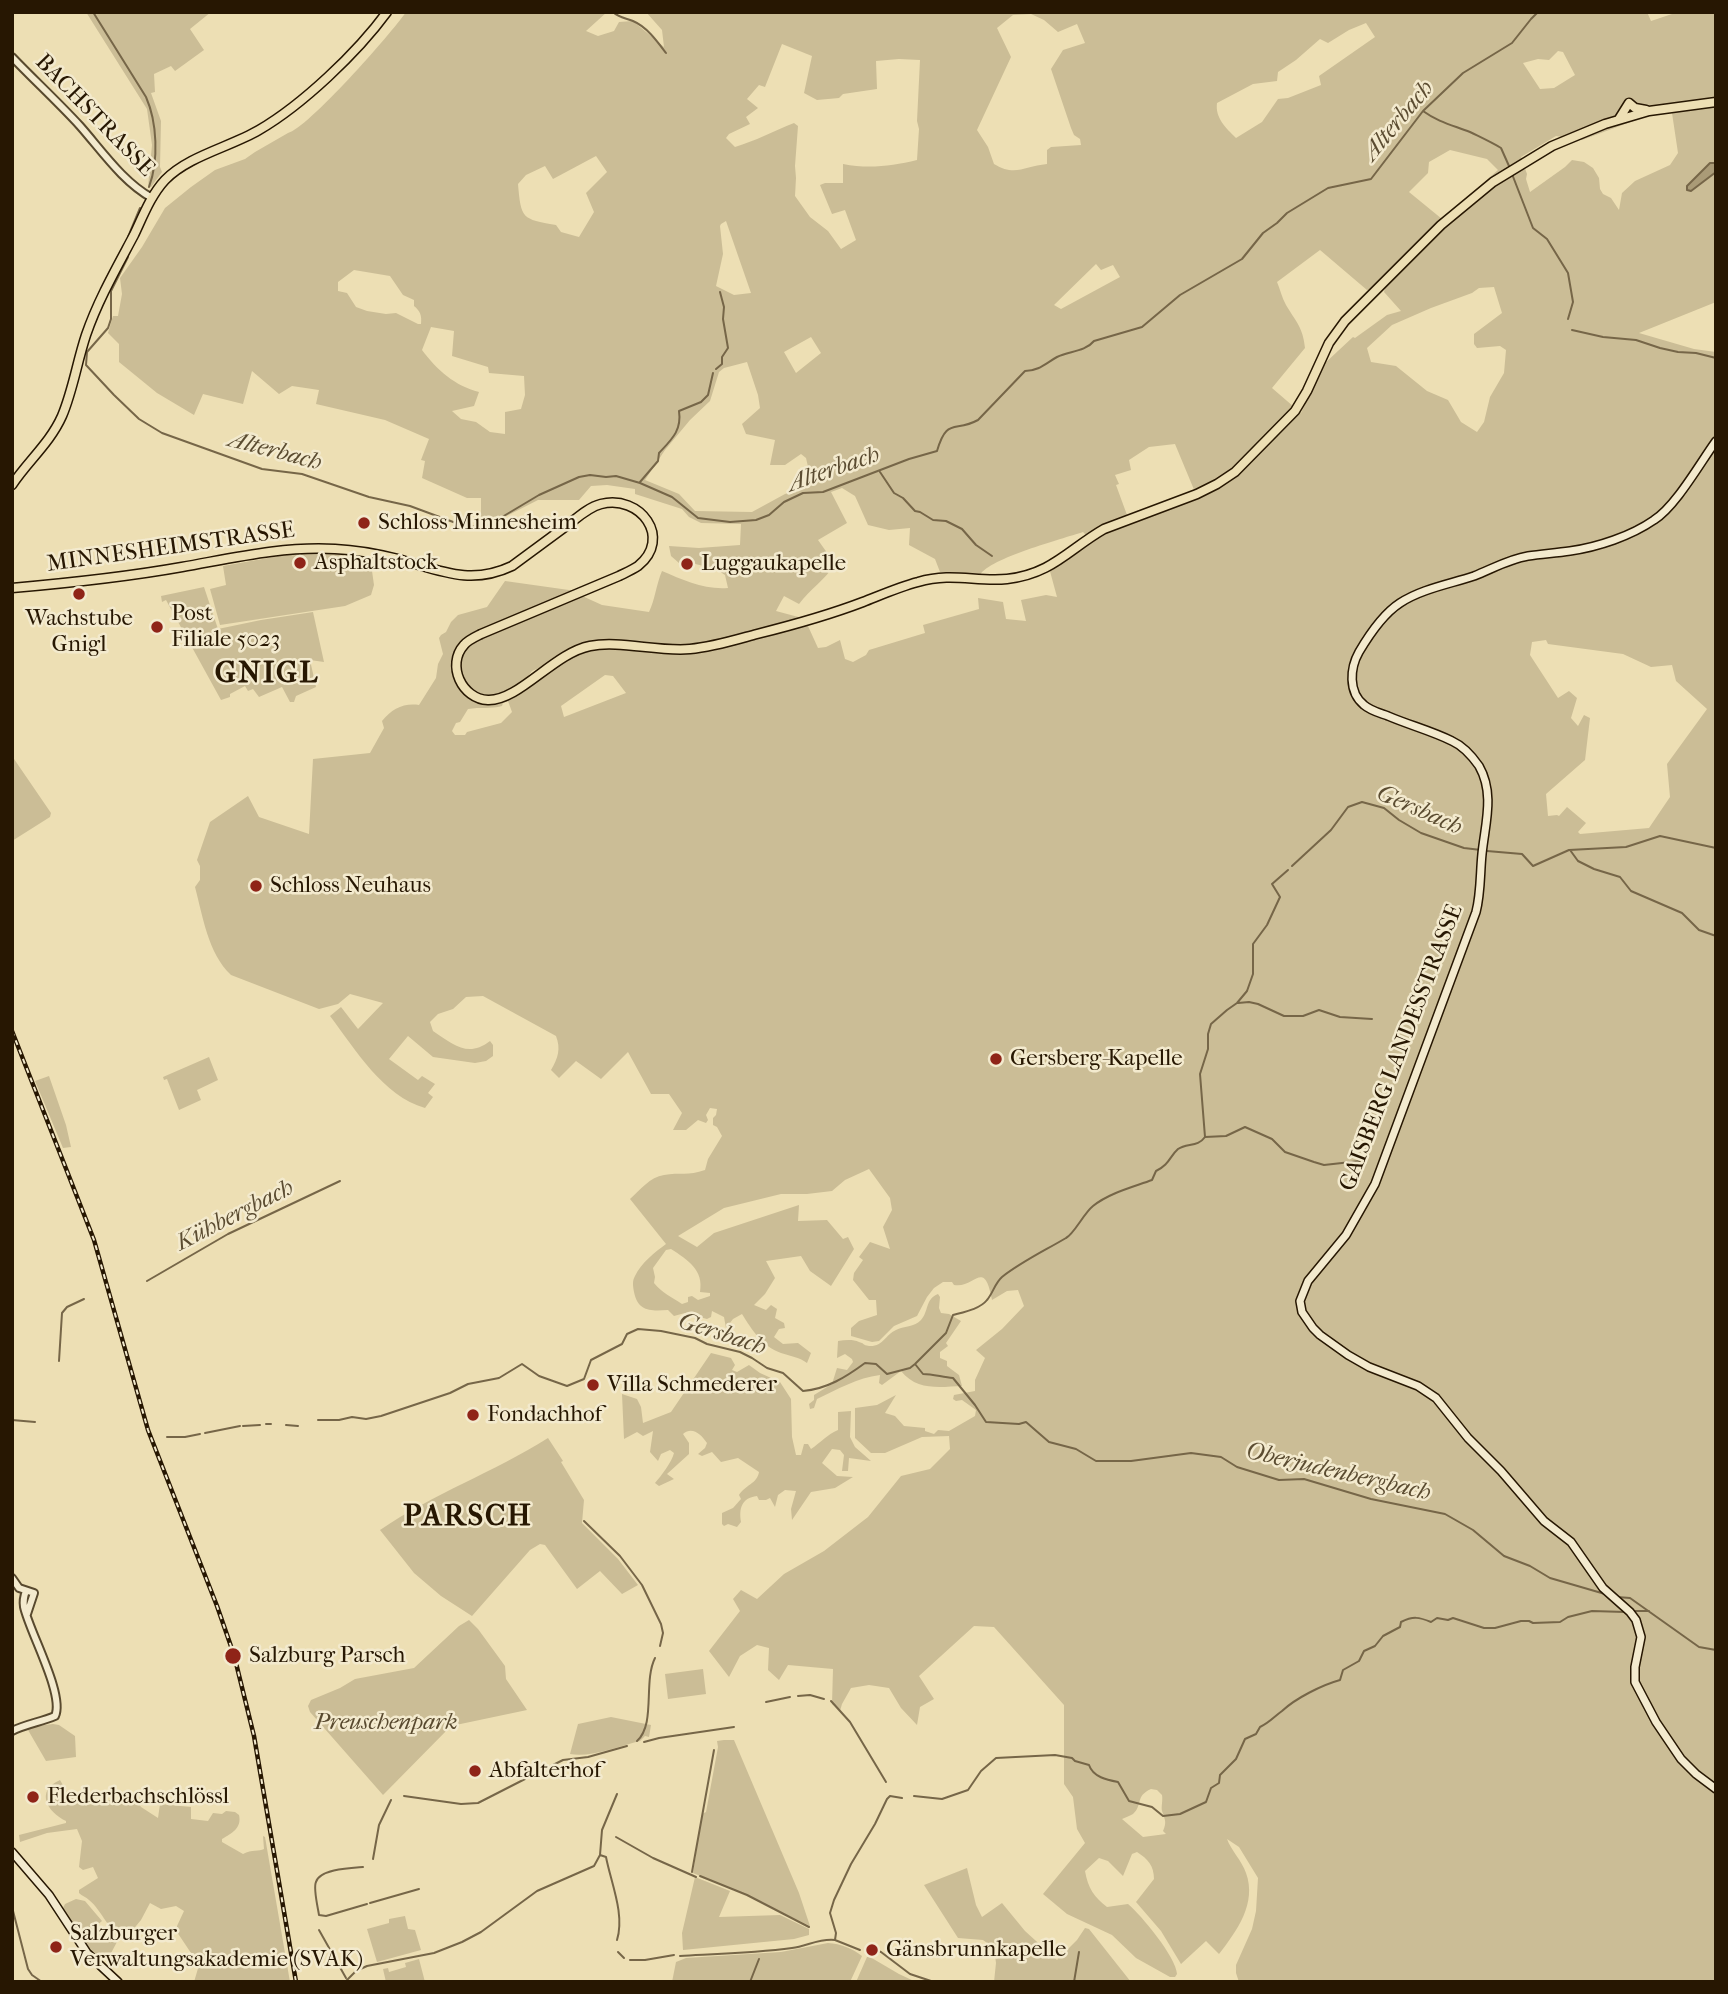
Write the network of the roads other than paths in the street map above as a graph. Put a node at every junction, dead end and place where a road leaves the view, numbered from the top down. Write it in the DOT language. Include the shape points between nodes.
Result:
graph roads {
  1 [pos="387,12"];
  2 [pos="12,57"];
  3 [pos="1716,102"];
  4 [pos="1649,111"];
  5 [pos="1619,119"];
  6 [pos="152,198"];
  7 [pos="1716,441"];
  8 [pos="12,485"];
  9 [pos="12,588"];
  10 [pos="12,1578"];
  11 [pos="26,1591"];
  12 [pos="27,1614"];
  13 [pos="12,1731"];
  14 [pos="1716,1789"];
  15 [pos="12,1852"];
  16 [pos="118,1982"];
  1 -- 6 [label="main road" via="346,59 276,119 173,172"];
  2 -- 6 [label="street, BACHSTRASSE" via="120,171"];
  3 -- 4 [label="main road"];
  4 -- 5 [label="main road"];
  4 -- 5 [label="main road" via="1629,103"];
  5 -- 9 [label="main road, MINNESHEIMSTRASSE" via="1517,166 1441,225 1345,321 1295,411 1231,475 1197,494 1104,529 1063,559 1021,577 931,578 807,621 706,647 592,646 572,652 505,696 491,700 467,691 457,676 457,658 464,645 638,566 652,541 650,527 637,509 620,502 596,505 512,566 485,575 451,575 376,554 338,549 287,549 141,574"];
  6 -- 8 [label="main road" via="87,332 57,427"];
  7 -- 14 [label="main road, GAISBERG LANDESSTRASSE" via="1660,516 1637,530 1577,550 1516,559 1402,601 1381,621 1357,657 1352,683 1360,701 1453,741 1476,763 1488,793 1487,817 1477,908 1375,1184 1346,1235 1308,1280 1301,1307 1313,1328 1359,1362 1419,1386 1436,1398 1544,1521 1571,1542 1603,1588 1639,1626 1635,1682 1656,1722 1681,1759"];
  10 -- 11 [label="street"];
  11 -- 12 [label="street"];
  11 -- 12 [label="street" via="34,1593"];
  12 -- 13 [label="street" via="57,1710 55,1716"];
  15 -- 16 [label="main road" via="49,1895 87,1953"];
}
